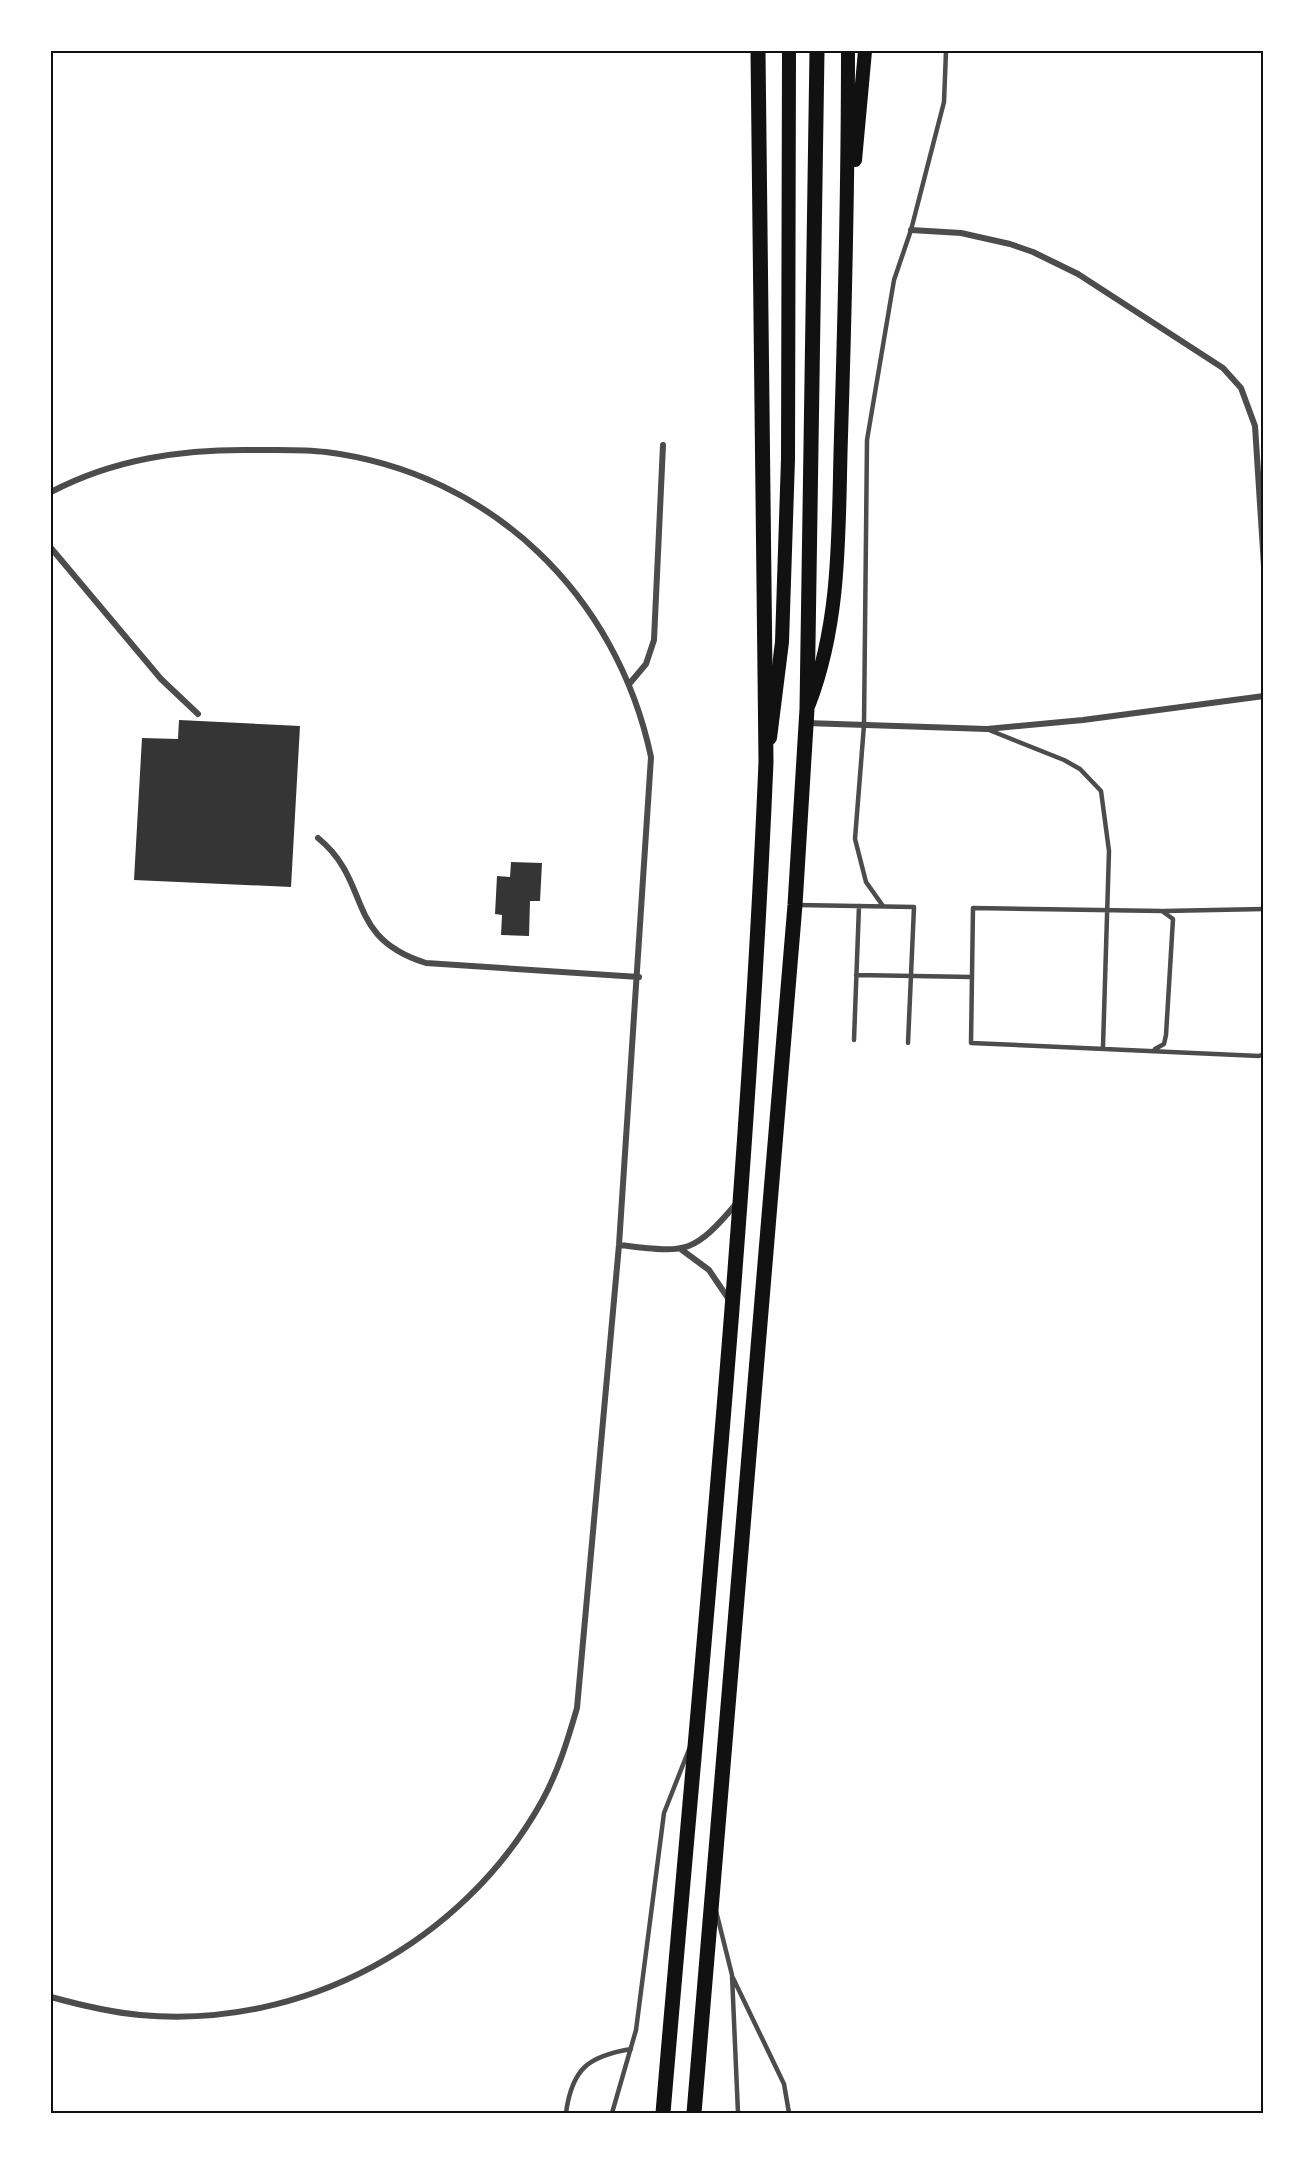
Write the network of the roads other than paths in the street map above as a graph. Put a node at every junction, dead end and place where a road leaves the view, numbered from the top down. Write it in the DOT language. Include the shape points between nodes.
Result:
graph roads {
  1 [pos="758,51"];
  2 [pos="789,51"];
  3 [pos="818,51"];
  4 [pos="848,51"];
  5 [pos="865,51"];
  6 [pos="946,51"];
  7 [pos="911,230"];
  8 [pos="848,240"];
  9 [pos="663,445"];
  10 [pos="51,492"];
  11 [pos="51,548"];
  12 [pos="1264,566"];
  13 [pos="630,683"];
  14 [pos="1264,696"];
  15 [pos="198,714"];
  16 [pos="806,716"];
  17 [pos="864,725"];
  18 [pos="987,729"];
  19 [pos="766,762"];
  20 [pos="318,838"];
  21 [pos="795,905"];
  22 [pos="859,906"];
  23 [pos="883,906"];
  24 [pos="1107,909"];
  25 [pos="1264,909"];
  26 [pos="1161,911"];
  27 [pos="856,975"];
  28 [pos="910,976"];
  29 [pos="639,977"];
  30 [pos="972,977"];
  31 [pos="854,1040"];
  32 [pos="908,1043"];
  33 [pos="1103,1047"];
  34 [pos="1155,1049"];
  35 [pos="1264,1054"];
  36 [pos="739,1200"];
  37 [pos="619,1245"];
  38 [pos="682,1250"];
  39 [pos="731,1302"];
  40 [pos="695,1736"];
  41 [pos="712,1893"];
  42 [pos="732,1975"];
  43 [pos="51,1996"];
  44 [pos="631,2049"];
  45 [pos="566,2113"];
  46 [pos="612,2113"];
  47 [pos="663,2113"];
  48 [pos="694,2113"];
  49 [pos="738,2113"];
  50 [pos="789,2113"];
  1 -- 19 [label="highway"];
  2 -- 19 [label="main road" via="788,459 782,642"];
  3 -- 16 [label="highway"];
  4 -- 8 [label="main road"];
  5 -- 8 [label="main road"];
  6 -- 7 [label="lane" via="944,102"];
  7 -- 12 [label="street" via="977,236 1041,256 1078,274 1228,373 1248,400 1255,426"];
  7 -- 17 [label="lane" via="894,280 867,440"];
  8 -- 16 [label="main road" via="833,614 827,649"];
  9 -- 13 [label="street" via="654,640 646,664"];
  10 -- 13 [label="street" via="125,463 218,450 326,452 387,465 463,496 530,543 587,608"];
  11 -- 15 [label="street" via="161,679"];
  13 -- 29 [label="street" via="651,757"];
  14 -- 18 [label="street"];
  16 -- 17 [label="street"];
  16 -- 21 [label="highway"];
  17 -- 18 [label="street"];
  17 -- 23 [label="lane" via="855,839 866,882"];
  18 -- 24 [label="lane" via="1064,760 1080,769 1101,791 1109,850"];
  19 -- 36 [label="highway"];
  20 -- 29 [label="street" via="343,864 363,916 380,939 404,956 426,963"];
  21 -- 22 [label="lane"];
  21 -- 41 [label="highway"];
  22 -- 23 [label="lane"];
  22 -- 27 [label="lane"];
  23 -- 28 [label="lane" via="914,907"];
  24 -- 26 [label="lane"];
  24 -- 30 [label="lane" via="973,908"];
  24 -- 33 [label="lane"];
  25 -- 26 [label="lane"];
  26 -- 34 [label="lane" via="1173,919 1166,1035 1164,1044"];
  27 -- 28 [label="lane"];
  27 -- 31 [label="lane"];
  28 -- 30 [label="lane"];
  28 -- 32 [label="lane"];
  29 -- 37 [label="street"];
  30 -- 33 [label="lane" via="971,1042"];
  33 -- 34 [label="lane"];
  34 -- 35 [label="lane"];
  36 -- 38 [label="street" via="710,1233"];
  36 -- 39 [label="highway"];
  37 -- 38 [label="street"];
  37 -- 43 [label="street" via="578,1708 543,1798 501,1863 465,1901 391,1957 349,1980 292,1999 191,2016 130,2014 90,2008"];
  38 -- 39 [label="street" via="709,1270"];
  39 -- 40 [label="highway"];
  40 -- 44 [label="lane" via="662,1822 640,2008"];
  40 -- 47 [label="highway"];
  41 -- 42 [label="lane"];
  41 -- 48 [label="highway"];
  42 -- 49 [label="lane"];
  42 -- 50 [label="lane" via="784,2084"];
  44 -- 45 [label="lane" via="604,2054 584,2068 571,2089"];
  44 -- 46 [label="lane"];
}
